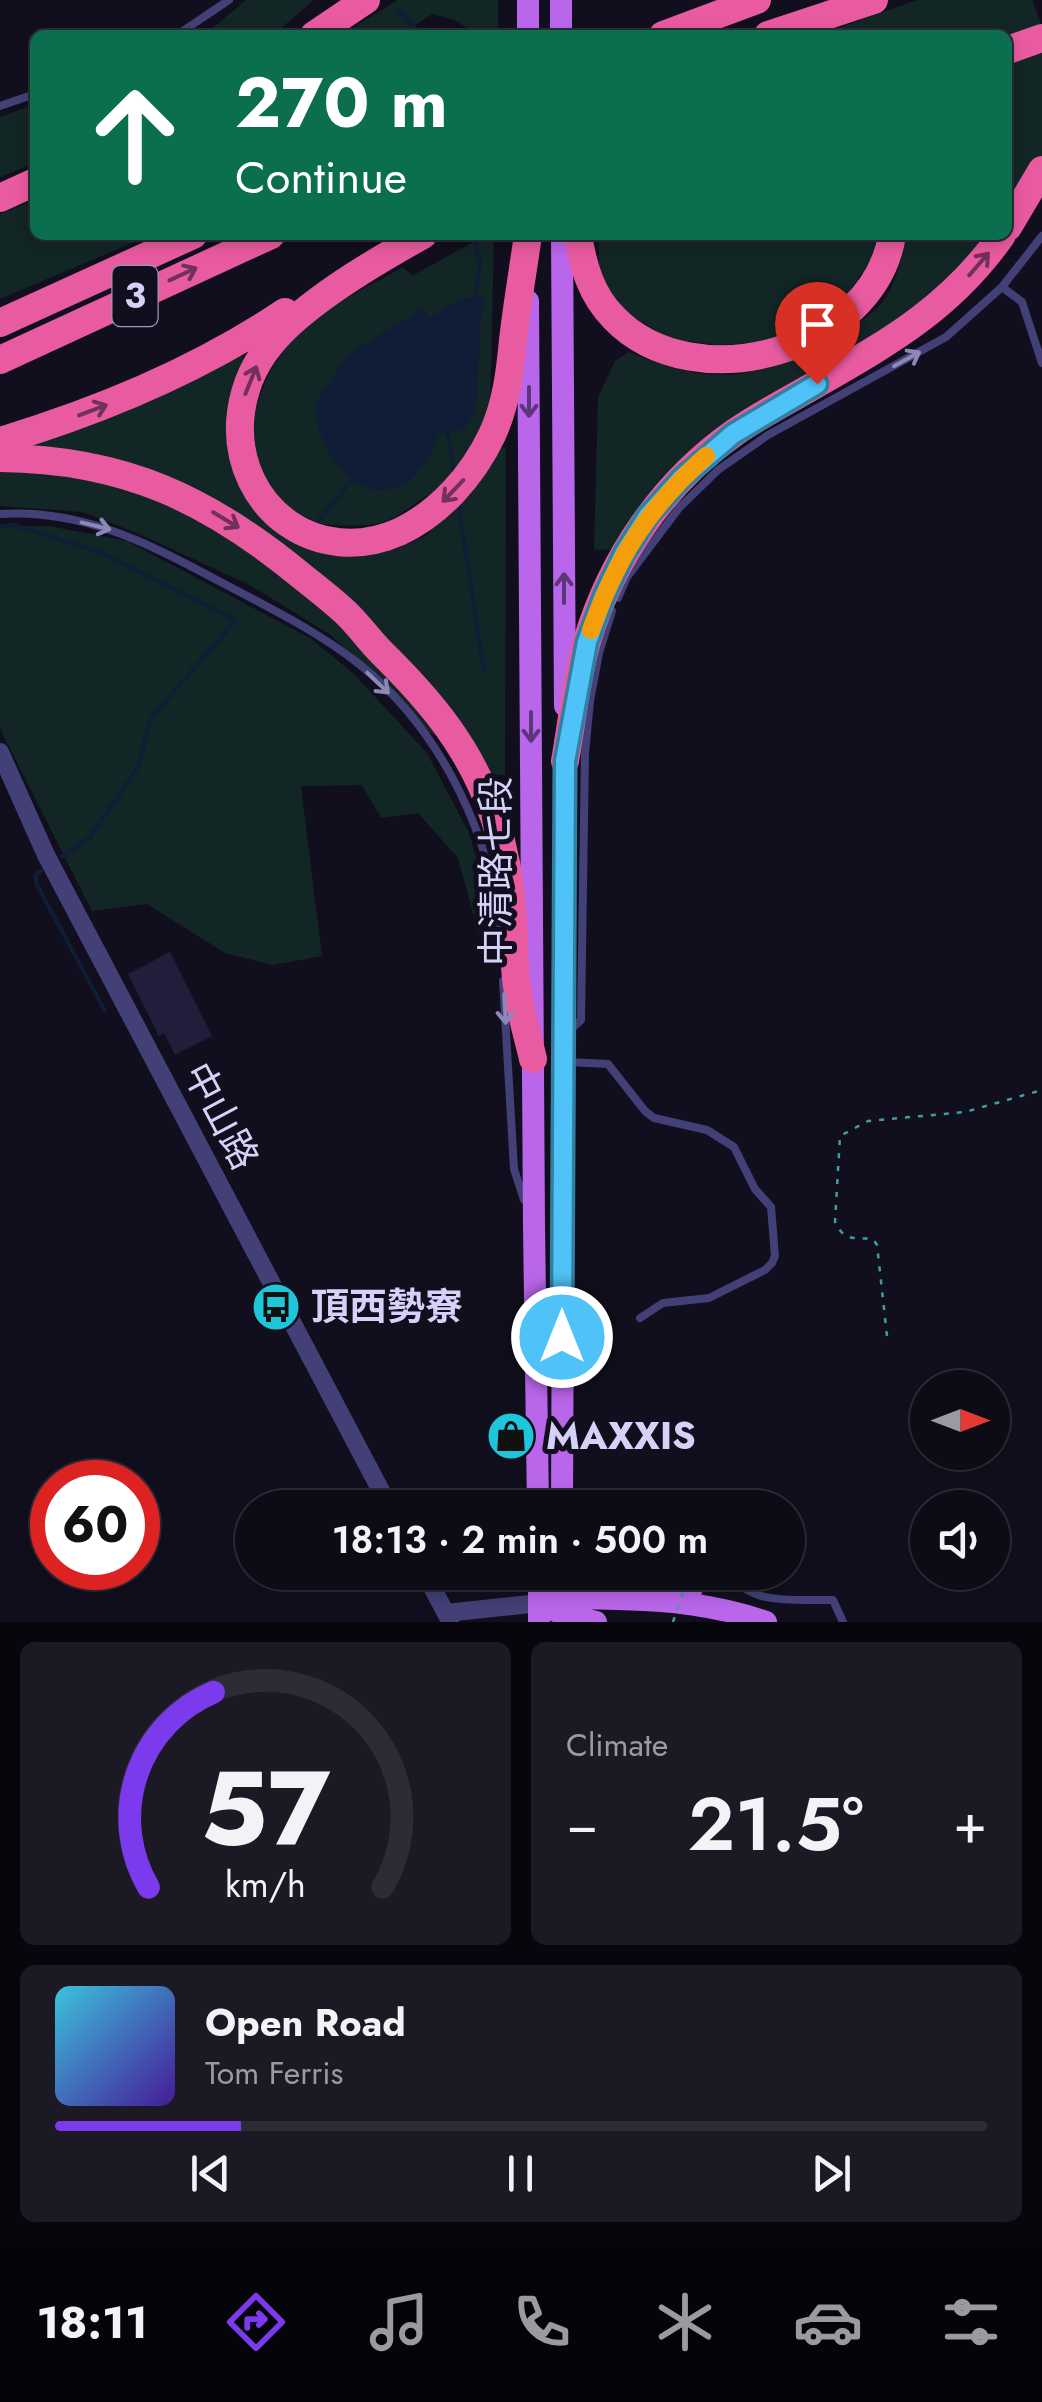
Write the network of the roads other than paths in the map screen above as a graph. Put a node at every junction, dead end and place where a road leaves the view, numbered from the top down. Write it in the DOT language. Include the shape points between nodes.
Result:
graph roads {
  1 [pos="229,0"];
  2 [pos="333,0"];
  3 [pos="366,0"];
  4 [pos="528,0"];
  5 [pos="562,0"];
  6 [pos="757,0"];
  7 [pos="874,0"];
  8 [pos="185,30"];
  9 [pos="304,30"];
  10 [pos="321,30"];
  11 [pos="528,30"];
  12 [pos="561,30"];
  13 [pos="678,30"];
  14 [pos="783,30"];
  15 [pos="30,96"];
  16 [pos="0,106"];
  17 [pos="1042,170"];
  18 [pos="30,184"];
  19 [pos="0,198"];
  20 [pos="1012,220"];
  21 [pos="1042,236"];
  22 [pos="182,240"];
  23 [pos="260,240"];
  24 [pos="414,240"];
  25 [pos="527,240"];
  26 [pos="528,240"];
  27 [pos="562,240"];
  28 [pos="579,240"];
  29 [pos="891,240"];
  30 [pos="998,240"];
  31 [pos="356,274"];
  32 [pos="1002,287"];
  33 [pos="0,323"];
  34 [pos="0,360"];
  35 [pos="1042,363"];
  36 [pos="0,441"];
  37 [pos="0,458"];
  38 [pos="0,514"];
  39 [pos="0,752"];
  40 [pos="565,761"];
  41 [pos="501,955"];
  42 [pos="502,974"];
  43 [pos="564,1036"];
  44 [pos="532,1059"];
  45 [pos="564,1062"];
  46 [pos="534,1226"];
  47 [pos="640,1318"];
  48 [pos="381,1490"];
  49 [pos="538,1490"];
  50 [pos="562,1490"];
  51 [pos="433,1590"];
  52 [pos="684,1590"];
  53 [pos="744,1590"];
  54 [pos="562,1611"];
  55 [pos="539,1613"];
  56 [pos="448,1618"];
  57 [pos="755,1618"];
  58 [pos="596,1622"];
  59 [pos="844,1622"];
  1 -- 8 [label="lane"];
  2 -- 9 [label="highway"];
  3 -- 10 [label="highway"];
  4 -- 11 [label="main road"];
  5 -- 12 [label="main road"];
  6 -- 13 [label="highway"];
  7 -- 14 [label="highway"];
  15 -- 16 [label="lane"];
  17 -- 20 [label="highway"];
  18 -- 19 [label="highway"];
  21 -- 32 [label="lane"];
  22 -- 33 [label="highway, 3"];
  34 -- 23 [label="highway, 3, one-way"];
  24 -- 31 [label="highway"];
  25 -- 31 [label="highway, one-way" via="510,373 491,438 432,510 387,536 341,542 310,535 271,509 246,471 240,427 248,384 270,344"];
  26 -- 44 [label="main road, 中清路七段, one-way"];
  40 -- 27 [label="main road, 中清路七段, one-way"];
  28 -- 29 [label="highway" via="595,293 626,329 664,350 718,358 784,348 838,320 877,279"];
  40 -- 30 [label="highway, one-way" via="587,642 617,568 648,516 733,434 933,311"];
  36 -- 31 [label="highway, one-way" via="131,395"];
  32 -- 35 [label="lane" via="1022,302"];
  43 -- 32 [label="lane, one-way" via="581,1020 590,701 627,577 679,508 718,470 768,435 946,337"];
  37 -- 44 [label="highway, one-way" via="105,470 212,512 346,613 416,686 463,750 494,818 511,890 517,990"];
  38 -- 41 [label="lane, one-way" via="58,516 158,548 358,664 414,722 458,789 488,864"];
  39 -- 48 [label="street, 中山路" via="46,855"];
  40 -- 43 [label="main road, 中清路七段"];
  42 -- 46 [label="lane, one-way" via="514,1168"];
  43 -- 45 [label="main road, 中清路七段"];
  44 -- 46 [label="main road, 中清路七段"];
  45 -- 47 [label="lane" via="608,1064 654,1118 727,1140 771,1206 774,1256 765,1270 709,1298 663,1303"];
  45 -- 50 [label="main road, 中清路七段"];
  46 -- 49 [label="main road, 中清路七段"];
  51 -- 56 [label="street"];
  52 -- 57 [label="main road"];
  53 -- 59 [label="lane" via="771,1599 833,1600"];
  54 -- 55 [label="main road"];
  54 -- 57 [label="main road" via="663,1600"];
  54 -- 58 [label="main road"];
  55 -- 56 [label="street"];
}
